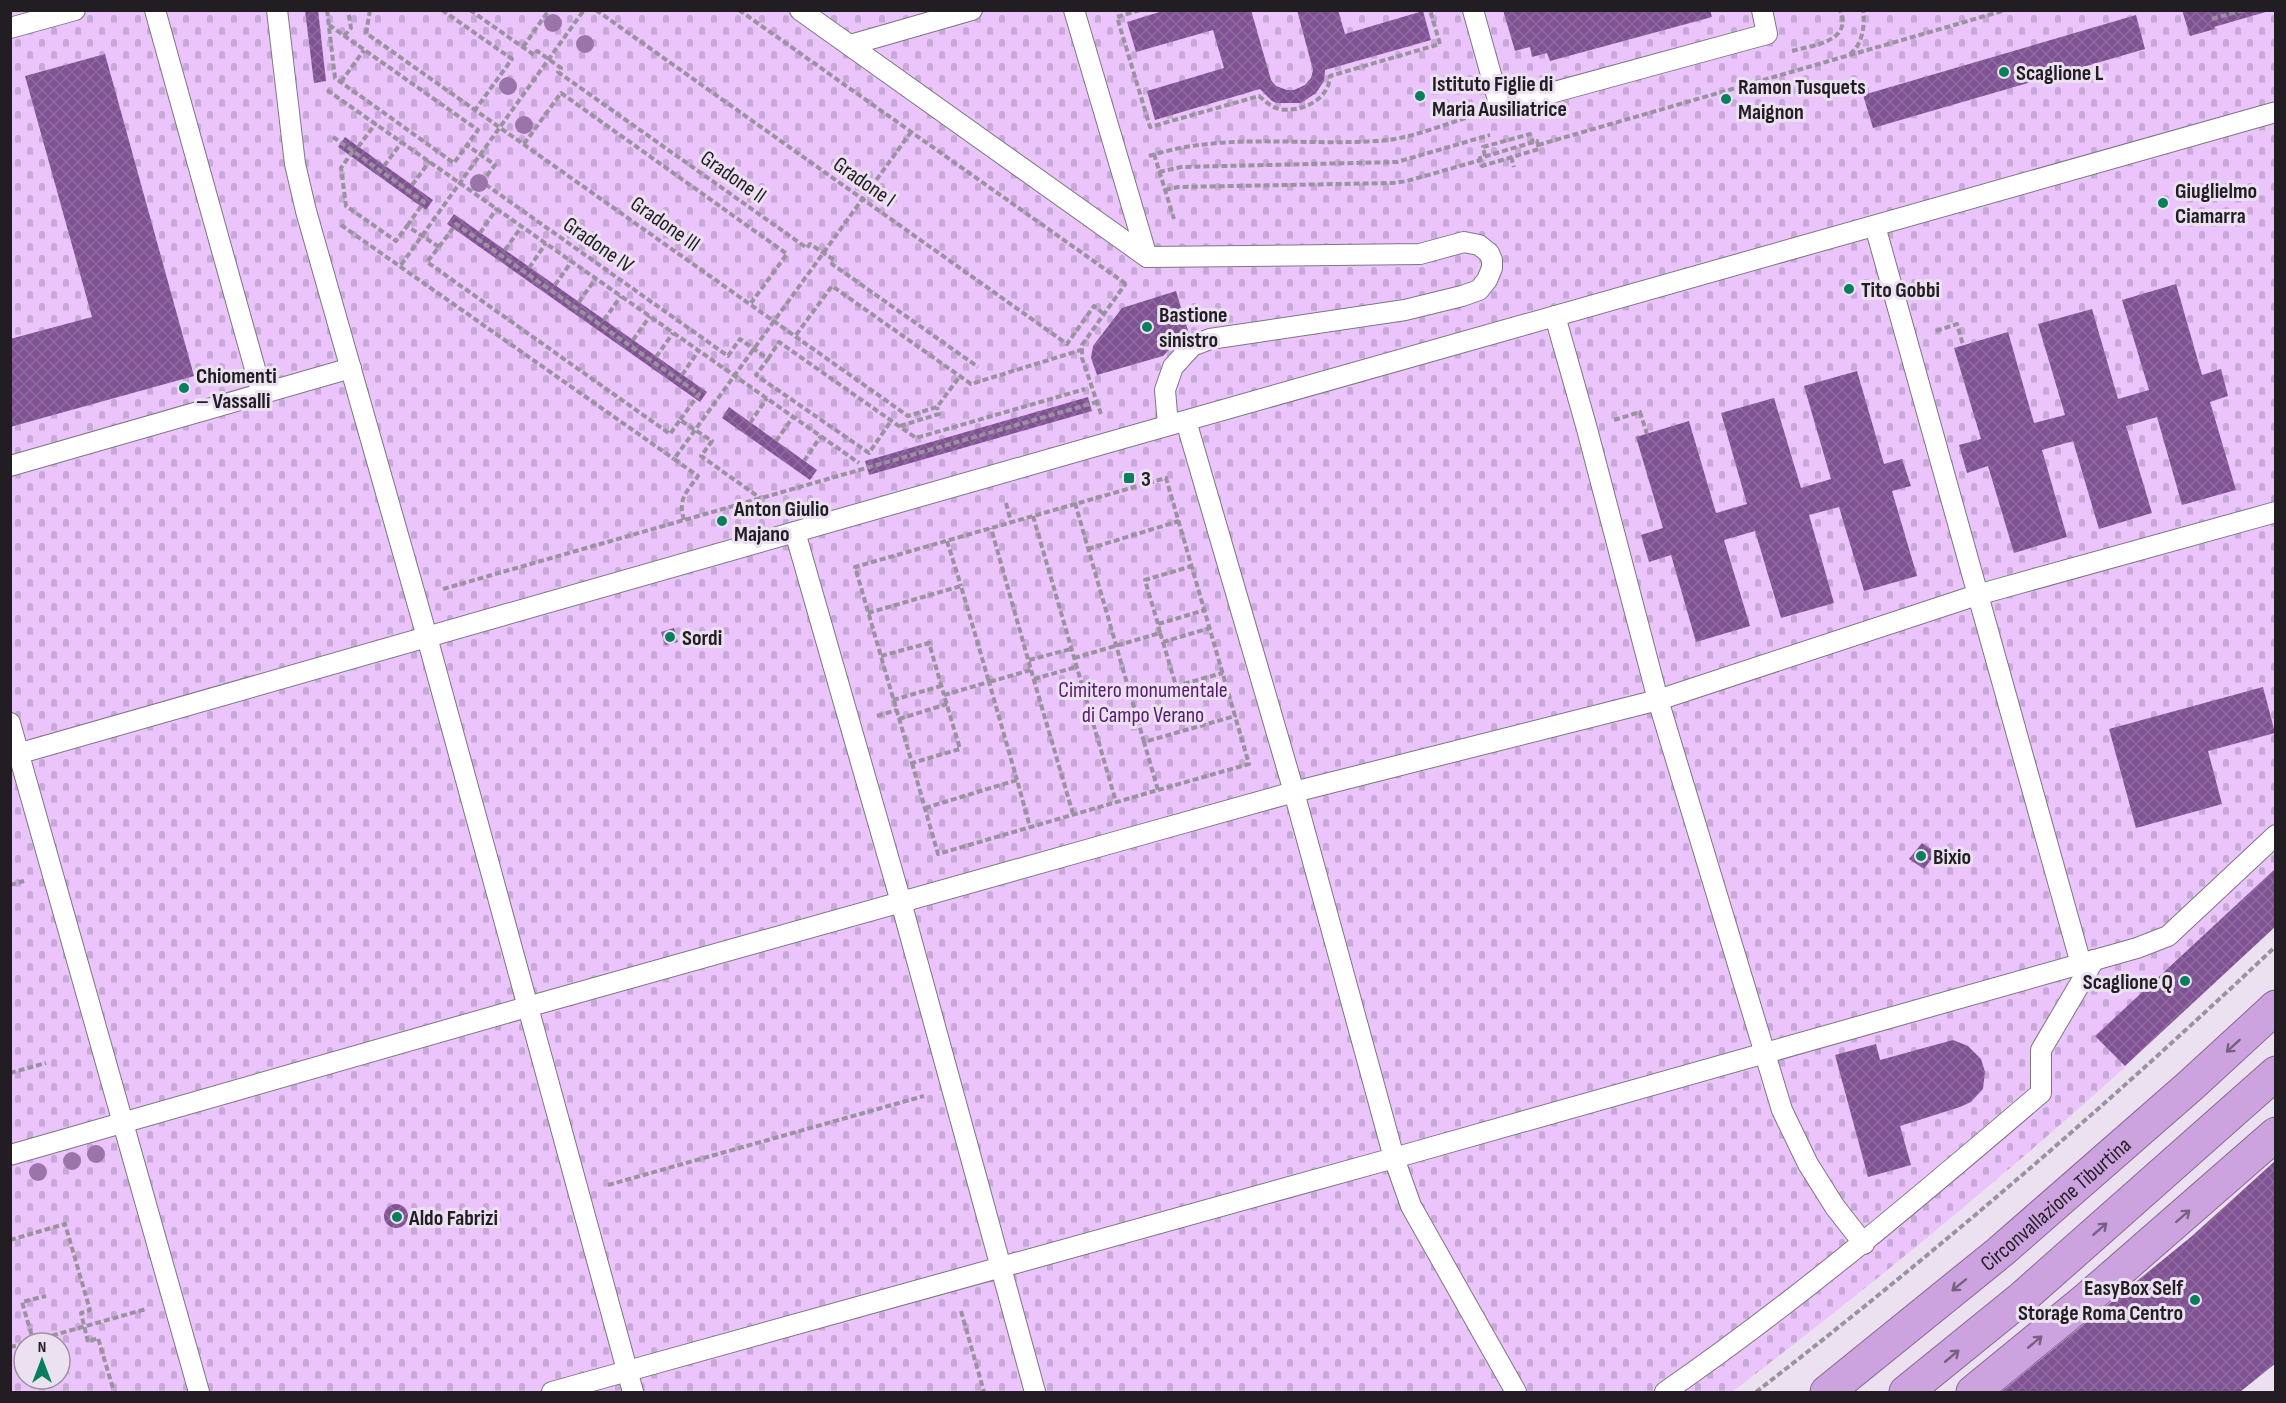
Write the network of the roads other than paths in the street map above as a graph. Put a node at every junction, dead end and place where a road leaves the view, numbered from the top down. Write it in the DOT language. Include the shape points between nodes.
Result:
graph roads {
  1 [pos="75,10"];
  2 [pos="155,10"];
  3 [pos="277,10"];
  4 [pos="800,10"];
  5 [pos="972,10"];
  6 [pos="1074,10"];
  7 [pos="1473,10"];
  8 [pos="1762,10"];
  9 [pos="10,28"];
  10 [pos="850,45"];
  11 [pos="1525,100"];
  12 [pos="1500,107"];
  13 [pos="2276,112"];
  14 [pos="1875,225"];
  15 [pos="1147,257"];
  16 [pos="1555,316"];
  17 [pos="351,368"];
  18 [pos="262,394"];
  19 [pos="1177,423"];
  20 [pos="10,466"];
  21 [pos="2276,512"];
  22 [pos="795,532"];
  23 [pos="1977,595"];
  24 [pos="427,637"];
  25 [pos="1658,700"];
  26 [pos="10,723"];
  27 [pos="15,755"];
  28 [pos="1294,792"];
  29 [pos="2276,835"];
  30 [pos="901,902"];
  31 [pos="2087,962"];
  32 [pos="527,1007"];
  33 [pos="2276,1007"];
  34 [pos="1764,1052"];
  35 [pos="2276,1073"];
  36 [pos="122,1123"];
  37 [pos="2276,1134"];
  38 [pos="10,1155"];
  39 [pos="1395,1158"];
  40 [pos="1864,1244"];
  41 [pos="1001,1266"];
  42 [pos="627,1371"];
  43 [pos="198,1392"];
  44 [pos="552,1392"];
  45 [pos="633,1392"];
  46 [pos="1035,1392"];
  47 [pos="1516,1392"];
  48 [pos="1665,1392"];
  49 [pos="1827,1392"];
  50 [pos="1906,1392"];
  51 [pos="1974,1392"];
  1 -- 9 [label="lane"];
  2 -- 18 [label="lane"];
  3 -- 17 [label="lane" via="295,164"];
  4 -- 10 [label="lane"];
  5 -- 10 [label="lane"];
  6 -- 15 [label="lane"];
  7 -- 12 [label="lane"];
  8 -- 11 [label="lane" via="1767,34"];
  10 -- 15 [label="lane"];
  13 -- 14 [label="lane"];
  14 -- 16 [label="lane"];
  14 -- 23 [label="lane"];
  15 -- 19 [label="lane" via="1401,255 1464,242 1479,245 1492,260 1492,268 1479,290 1462,296 1405,310 1210,339 1192,346 1173,367 1165,390"];
  16 -- 19 [label="lane"];
  16 -- 25 [label="lane"];
  17 -- 18 [label="lane"];
  17 -- 24 [label="lane"];
  18 -- 20 [label="lane"];
  19 -- 22 [label="lane"];
  19 -- 28 [label="lane"];
  21 -- 23 [label="lane"];
  22 -- 24 [label="lane"];
  22 -- 30 [label="lane"];
  23 -- 25 [label="lane"];
  23 -- 31 [label="lane"];
  24 -- 27 [label="lane"];
  24 -- 32 [label="lane"];
  25 -- 28 [label="lane"];
  25 -- 34 [label="lane"];
  26 -- 27 [label="lane"];
  27 -- 36 [label="lane"];
  28 -- 30 [label="lane"];
  28 -- 39 [label="lane"];
  29 -- 31 [label="lane" via="2168,936"];
  30 -- 32 [label="lane"];
  30 -- 41 [label="lane"];
  31 -- 34 [label="lane"];
  31 -- 40 [label="lane" via="2041,1050 2041,1093"];
  32 -- 36 [label="lane"];
  32 -- 42 [label="lane"];
  33 -- 49 [label="highway, Circonvallazione Tiburtina, one-way" via="2000,1252"];
  34 -- 39 [label="lane"];
  34 -- 40 [label="lane" via="1782,1110 1808,1164"];
  50 -- 35 [label="highway, one-way" via="2030,1290"];
  36 -- 38 [label="lane"];
  36 -- 43 [label="lane"];
  51 -- 37 [label="highway, one-way"];
  39 -- 41 [label="lane"];
  39 -- 47 [label="lane" via="1411,1206"];
  40 -- 48 [label="lane"];
  41 -- 42 [label="lane"];
  41 -- 46 [label="lane"];
  42 -- 44 [label="lane"];
  42 -- 45 [label="lane"];
}
